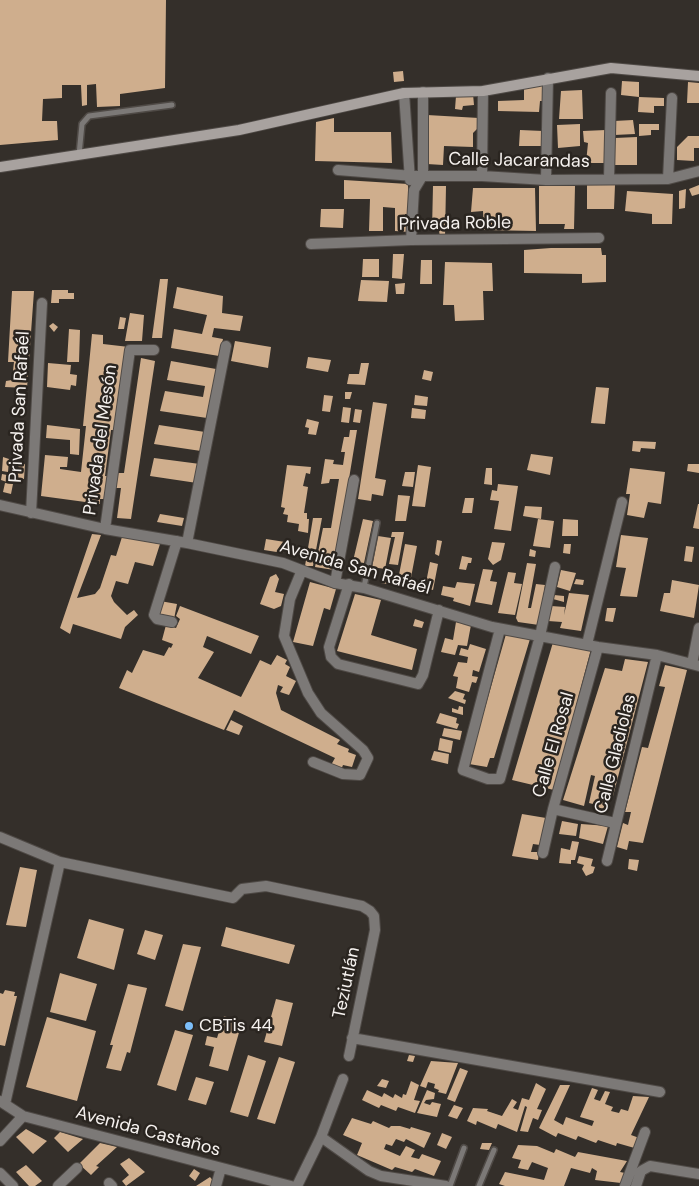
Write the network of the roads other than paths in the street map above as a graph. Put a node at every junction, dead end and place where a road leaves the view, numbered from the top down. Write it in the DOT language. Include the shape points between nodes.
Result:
graph roads {
  1 [pos="699,76"];
  2 [pos="548,78"];
  3 [pos="483,91"];
  4 [pos="404,92"];
  5 [pos="423,92"];
  6 [pos="611,92"];
  7 [pos="672,98"];
  8 [pos="172,105"];
  9 [pos="79,155"];
  10 [pos="0,167"];
  11 [pos="338,170"];
  12 [pos="699,171"];
  13 [pos="408,176"];
  14 [pos="423,176"];
  15 [pos="482,176"];
  16 [pos="609,179"];
  17 [pos="668,179"];
  18 [pos="546,180"];
  19 [pos="414,190"];
  20 [pos="599,238"];
  21 [pos="411,240"];
  22 [pos="311,244"];
  23 [pos="42,303"];
  24 [pos="226,346"];
  25 [pos="154,350"];
  26 [pos="354,480"];
  27 [pos="622,502"];
  28 [pos="0,505"];
  29 [pos="31,513"];
  30 [pos="377,523"];
  31 [pos="105,529"];
  32 [pos="182,542"];
  33 [pos="555,567"];
  34 [pos="302,570"];
  35 [pos="335,582"];
  36 [pos="349,584"];
  37 [pos="364,588"];
  38 [pos="439,610"];
  39 [pos="172,622"];
  40 [pos="699,628"];
  41 [pos="500,629"];
  42 [pos="540,636"];
  43 [pos="587,644"];
  44 [pos="598,647"];
  45 [pos="658,655"];
  46 [pos="695,665"];
  47 [pos="313,762"];
  48 [pos="553,809"];
  49 [pos="615,823"];
  50 [pos="0,837"];
  51 [pos="543,853"];
  52 [pos="607,861"];
  53 [pos="60,862"];
  54 [pos="352,1038"];
  55 [pos="349,1056"];
  56 [pos="344,1079"];
  57 [pos="660,1092"];
  58 [pos="2,1102"];
  59 [pos="23,1116"];
  60 [pos="645,1132"];
  61 [pos="321,1137"];
  62 [pos="0,1141"];
  63 [pos="464,1148"];
  64 [pos="494,1150"];
  65 [pos="77,1168"];
  66 [pos="221,1168"];
  67 [pos="0,1173"];
  68 [pos="699,1174"];
  69 [pos="13,1186"];
  70 [pos="58,1186"];
  71 [pos="216,1186"];
  72 [pos="291,1186"];
  73 [pos="297,1186"];
  74 [pos="448,1186"];
  75 [pos="479,1186"];
  76 [pos="625,1186"];
  77 [pos="636,1186"];
  1 -- 2 [label="main road" via="611,68"];
  2 -- 3 [label="main road"];
  2 -- 18 [label="street"];
  3 -- 5 [label="main road"];
  3 -- 15 [label="street"];
  4 -- 5 [label="main road"];
  4 -- 9 [label="main road" via="239,130"];
  4 -- 13 [label="street"];
  5 -- 14 [label="street"];
  6 -- 16 [label="street"];
  7 -- 17 [label="street"];
  8 -- 9 [label="lane" via="89,116 82,124"];
  9 -- 10 [label="main road"];
  11 -- 13 [label="street, Calle Jacarandas"];
  12 -- 17 [label="street, Calle Jacarandas"];
  13 -- 14 [label="street, Calle Jacarandas"];
  13 -- 19 [label="street"];
  14 -- 15 [label="street, Calle Jacarandas"];
  14 -- 19 [label="street"];
  15 -- 18 [label="street, Calle Jacarandas"];
  16 -- 17 [label="street, Calle Jacarandas"];
  16 -- 18 [label="street, Calle Jacarandas"];
  19 -- 21 [label="street"];
  20 -- 21 [label="street, Privada Roble"];
  21 -- 22 [label="street, Privada Roble"];
  23 -- 29 [label="street, Privada San Rafaél"];
  24 -- 32 [label="street"];
  25 -- 31 [label="street, Privada del Mesón" via="130,350"];
  26 -- 35 [label="street"];
  27 -- 43 [label="street"];
  28 -- 29 [label="street, Avenida San Rafaél"];
  29 -- 31 [label="street, Avenida San Rafaél"];
  30 -- 37 [label="lane"];
  31 -- 32 [label="street, Avenida San Rafaél"];
  32 -- 34 [label="street, Avenida San Rafaél"];
  32 -- 39 [label="street" via="154,615"];
  33 -- 42 [label="street"];
  34 -- 35 [label="street, Avenida San Rafaél"];
  34 -- 47 [label="street" via="285,617 284,636 308,693 322,713 368,758 360,775 344,774"];
  35 -- 36 [label="street, Avenida San Rafaél"];
  36 -- 37 [label="street, Avenida San Rafaél"];
  36 -- 38 [label="street" via="329,647 331,657 338,664 418,684"];
  37 -- 38 [label="street, Avenida San Rafaél"];
  38 -- 41 [label="street, Avenida San Rafaél"];
  40 -- 46 [label="street"];
  41 -- 42 [label="street, Avenida San Rafaél"];
  41 -- 42 [label="street" via="463,770 478,777 500,779"];
  42 -- 43 [label="street, Avenida San Rafaél"];
  43 -- 44 [label="street, Avenida San Rafaél"];
  44 -- 45 [label="street, Avenida San Rafaél"];
  44 -- 48 [label="street, Calle El Rosal"];
  45 -- 46 [label="street, Avenida San Rafaél"];
  45 -- 49 [label="street, Calle Gladiolas"];
  48 -- 49 [label="street"];
  48 -- 51 [label="street, Calle El Rosal"];
  49 -- 52 [label="street, Calle Gladiolas"];
  50 -- 53 [label="street"];
  53 -- 54 [label="street, Teziutlán" via="233,898 242,889 266,886 362,906 374,916 375,930"];
  53 -- 58 [label="street"];
  54 -- 55 [label="street, Teziutlán"];
  54 -- 57 [label="street"];
  56 -- 61 [label="street"];
  58 -- 59 [label="street, Avenida Castaños"];
  59 -- 62 [label="street"];
  59 -- 66 [label="street, Avenida Castaños"];
  60 -- 76 [label="street"];
  61 -- 73 [label="street"];
  61 -- 74 [label="street" via="381,1176"];
  63 -- 74 [label="lane"];
  64 -- 75 [label="lane"];
  65 -- 70 [label="street"];
  66 -- 71 [label="street"];
  66 -- 72 [label="street, Avenida Castaños"];
  67 -- 69 [label="street"];
  68 -- 77 [label="street" via="650,1166 641,1171"];
}
